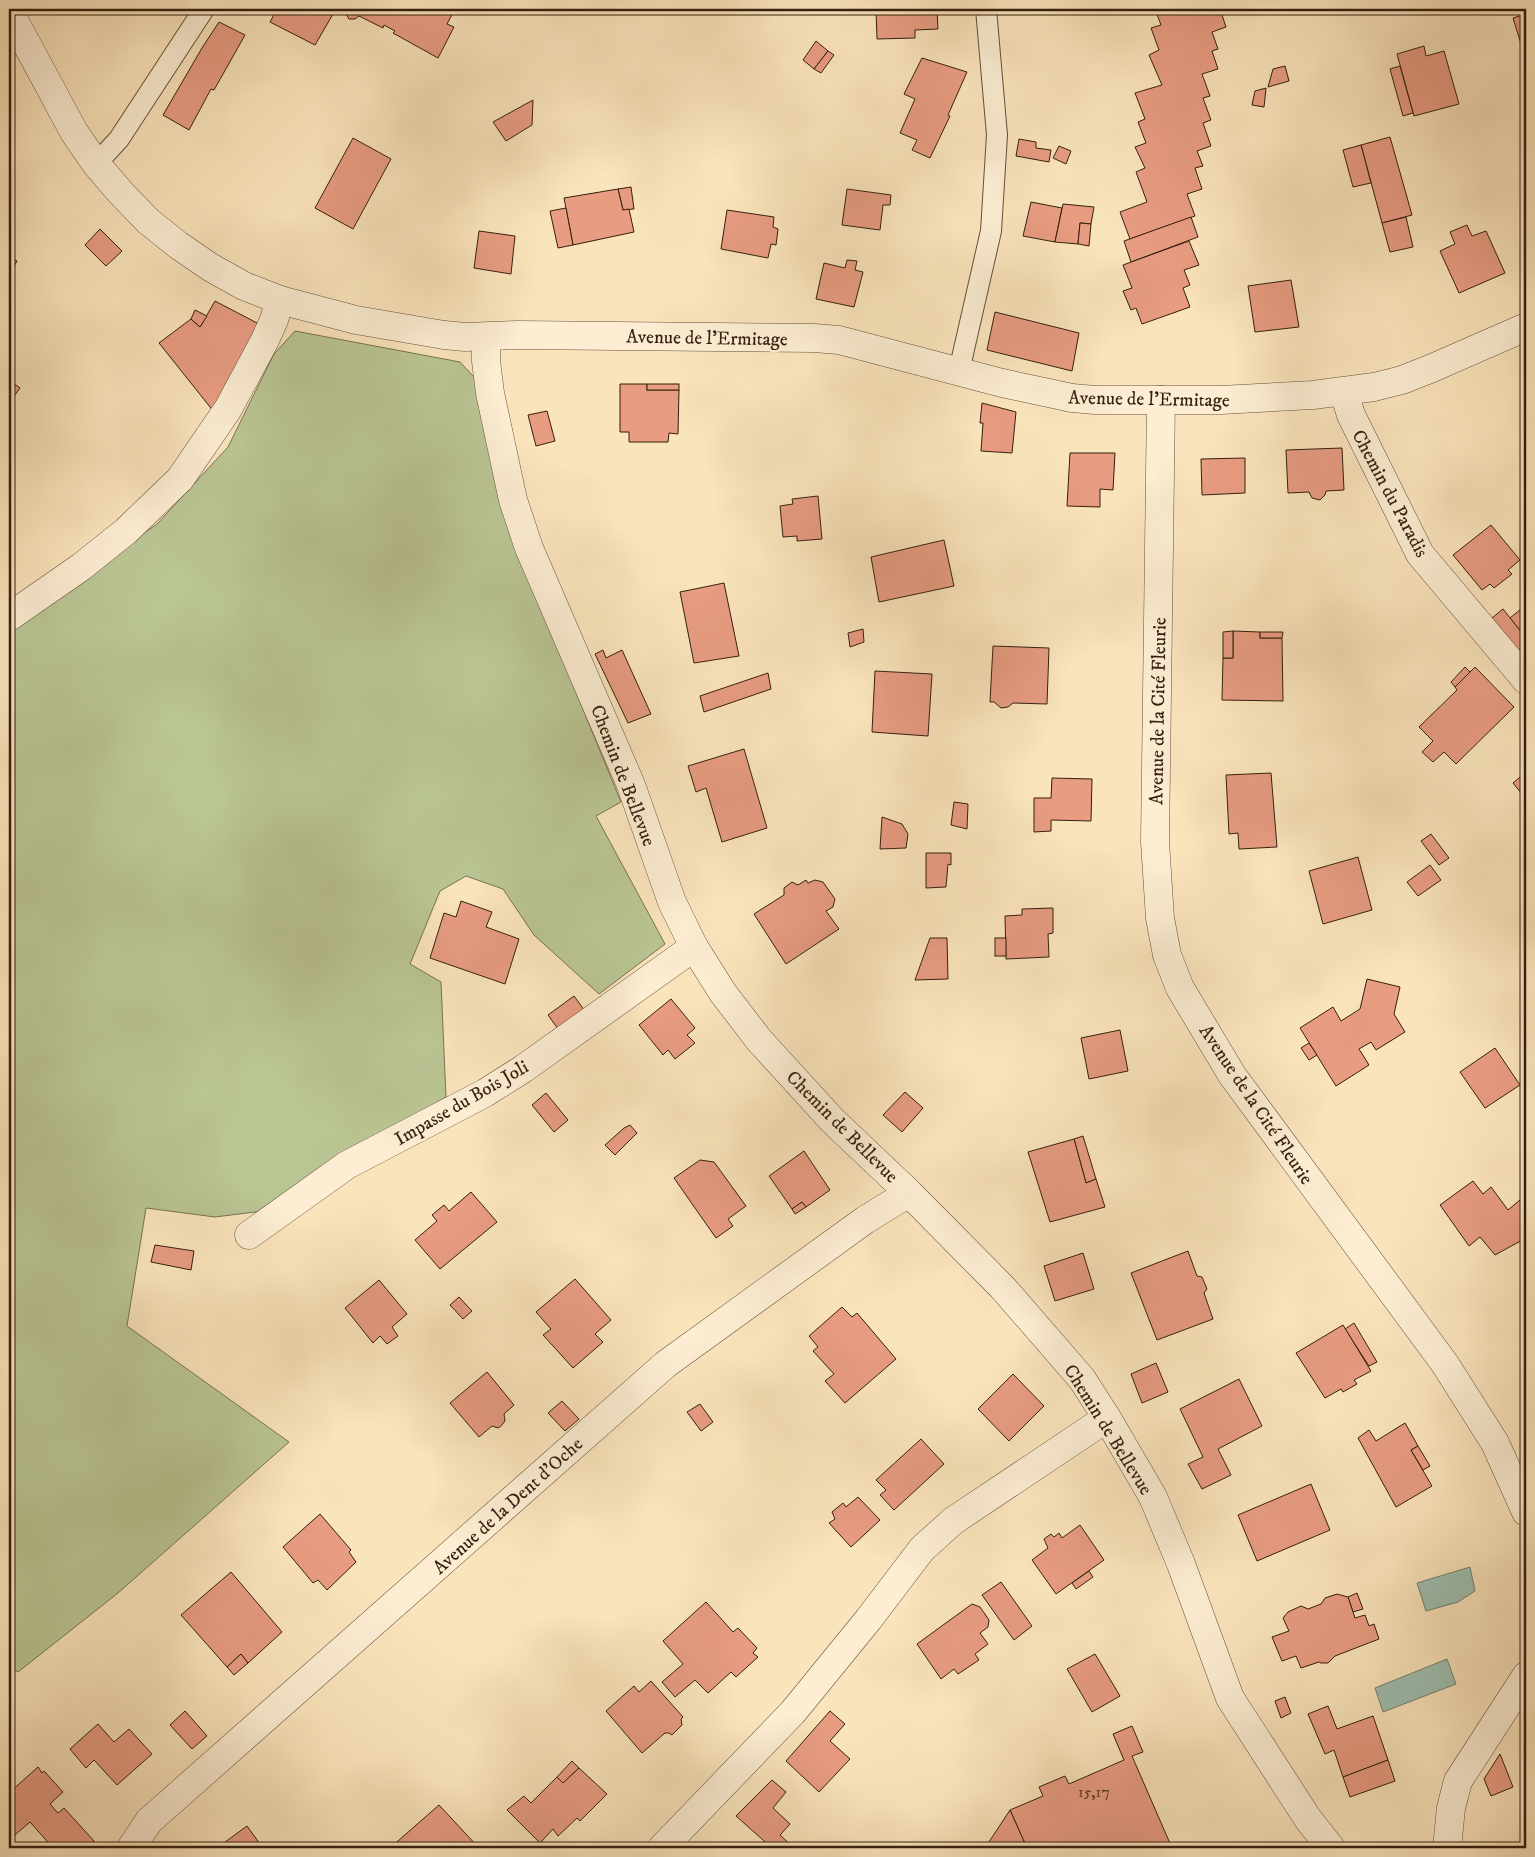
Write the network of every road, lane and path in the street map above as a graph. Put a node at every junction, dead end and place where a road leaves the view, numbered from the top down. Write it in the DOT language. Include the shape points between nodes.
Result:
graph roads {
  1 [pos="204,9"];
  2 [pos="986,9"];
  3 [pos="9,11"];
  4 [pos="96,164"];
  5 [pos="280,300"];
  6 [pos="1526,327"];
  7 [pos="486,337"];
  8 [pos="959,371"];
  9 [pos="1344,392"];
  10 [pos="1161,400"];
  11 [pos="9,617"];
  12 [pos="1526,680"];
  13 [pos="694,947"];
  14 [pos="909,1193"];
  15 [pos="249,1235"];
  16 [pos="1107,1418"];
  17 [pos="1526,1512"];
  18 [pos="1526,1676"];
  19 [pos="132,1848"];
  20 [pos="662,1848"];
  21 [pos="1331,1848"];
  22 [pos="1447,1848"];
  1 -- 4 [label="lane" via="119,138"];
  2 -- 8 [label="lane" via="997,135 991,231"];
  3 -- 4 [label="street, Avenue de l'Ermitage" via="63,112"];
  4 -- 5 [label="street, Avenue de l'Ermitage" via="148,221 178,245 244,286"];
  5 -- 7 [label="street, Avenue de l'Ermitage" via="400,328"];
  5 -- 11 [label="street" via="265,340 228,410 180,479 126,531"];
  6 -- 9 [label="street, Avenue de l'Ermitage" via="1402,380"];
  7 -- 8 [label="street, Avenue de l'Ermitage" via="814,338 864,345"];
  7 -- 13 [label="street, Chemin de Bellevue" via="490,393 513,500 528,548 628,777 672,902"];
  8 -- 10 [label="street, Avenue de l'Ermitage" via="1072,398"];
  9 -- 10 [label="street, Avenue de l'Ermitage"];
  9 -- 12 [label="street, Chemin du Paradis" via="1351,415 1420,554"];
  10 -- 17 [label="street, Avenue de la Cité Fleurie" via="1155,842 1160,918 1167,955 1180,988 1232,1075 1445,1364 1495,1443"];
  13 -- 14 [label="street, Chemin de Bellevue" via="723,993 759,1040 832,1120"];
  13 -- 15 [label="street, Impasse du Bois Joli" via="493,1088 347,1165"];
  14 -- 16 [label="street, Chemin de Bellevue" via="1054,1345 1082,1379"];
  14 -- 19 [label="street, Avenue de la Dent d'Oche" via="865,1220 666,1364 150,1821"];
  16 -- 20 [label="street" via="952,1521 922,1548 792,1712"];
  16 -- 21 [label="street, Chemin de Bellevue" via="1153,1497 1230,1698 1308,1819"];
  18 -- 22 [label="street" via="1458,1781 1451,1808"];
}
